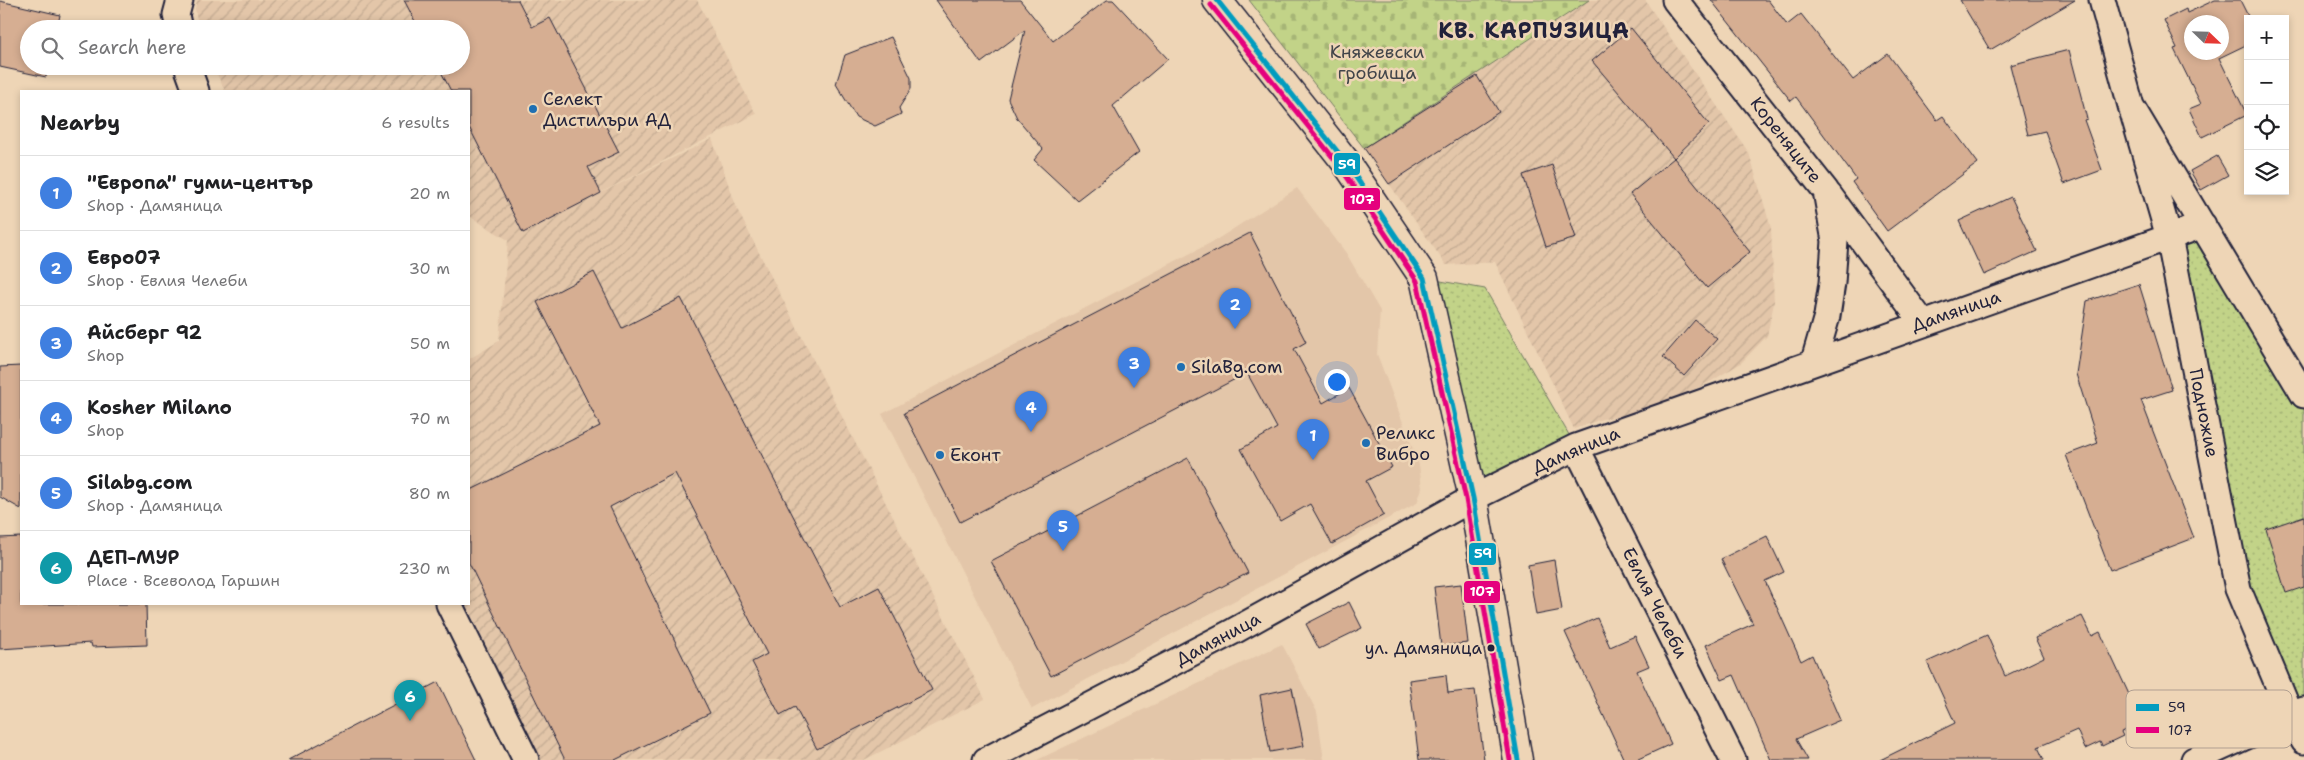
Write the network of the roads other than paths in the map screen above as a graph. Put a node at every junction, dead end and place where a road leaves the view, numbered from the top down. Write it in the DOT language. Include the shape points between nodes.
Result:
graph roads {
  1 [pos="180,0"];
  2 [pos="1217,0"];
  3 [pos="1675,0"];
  4 [pos="2102,0"];
  5 [pos="177,20"];
  6 [pos="190,75"];
  7 [pos="196,90"];
  8 [pos="2131,106"];
  9 [pos="1826,191"];
  10 [pos="2203,225"];
  11 [pos="2169,237"];
  12 [pos="1924,323"];
  13 [pos="1814,361"];
  14 [pos="2304,395"];
  15 [pos="1576,447"];
  16 [pos="1473,498"];
  17 [pos="449,605"];
  18 [pos="2287,690"];
  19 [pos="2292,701"];
  20 [pos="2298,713"];
  21 [pos="2304,741"];
  22 [pos="2221,748"];
  23 [pos="526,760"];
  24 [pos="986,760"];
  25 [pos="1518,760"];
  26 [pos="1733,760"];
  27 [pos="2194,760"];
  1 -- 5 [label="street"];
  2 -- 16 [label="street" via="1345,161 1424,278"];
  3 -- 9 [label="street, Кореняците"];
  4 -- 8 [label="street, Подножие"];
  6 -- 7 [label="street"];
  8 -- 10 [label="street, Подножие"];
  8 -- 11 [label="street, Подножие"];
  9 -- 12 [label="street"];
  9 -- 13 [label="street, Кореняците" via="1834,241 1832,275 1827,316"];
  10 -- 11 [label="street, Дамяница"];
  10 -- 14 [label="street, Подножие"];
  11 -- 12 [label="street, Дамяница"];
  11 -- 18 [label="street, Подножие" via="2238,589"];
  12 -- 13 [label="street, Дамяница"];
  13 -- 15 [label="street, Дамяница"];
  15 -- 16 [label="street, Дамяница"];
  15 -- 26 [label="street, Евлия Челеби"];
  16 -- 24 [label="street, Дамяница" via="1234,631"];
  16 -- 25 [label="street"];
  17 -- 23 [label="street"];
  19 -- 20 [label="street, Подножие"];
  20 -- 21 [label="street"];
  22 -- 27 [label="street"];
}
